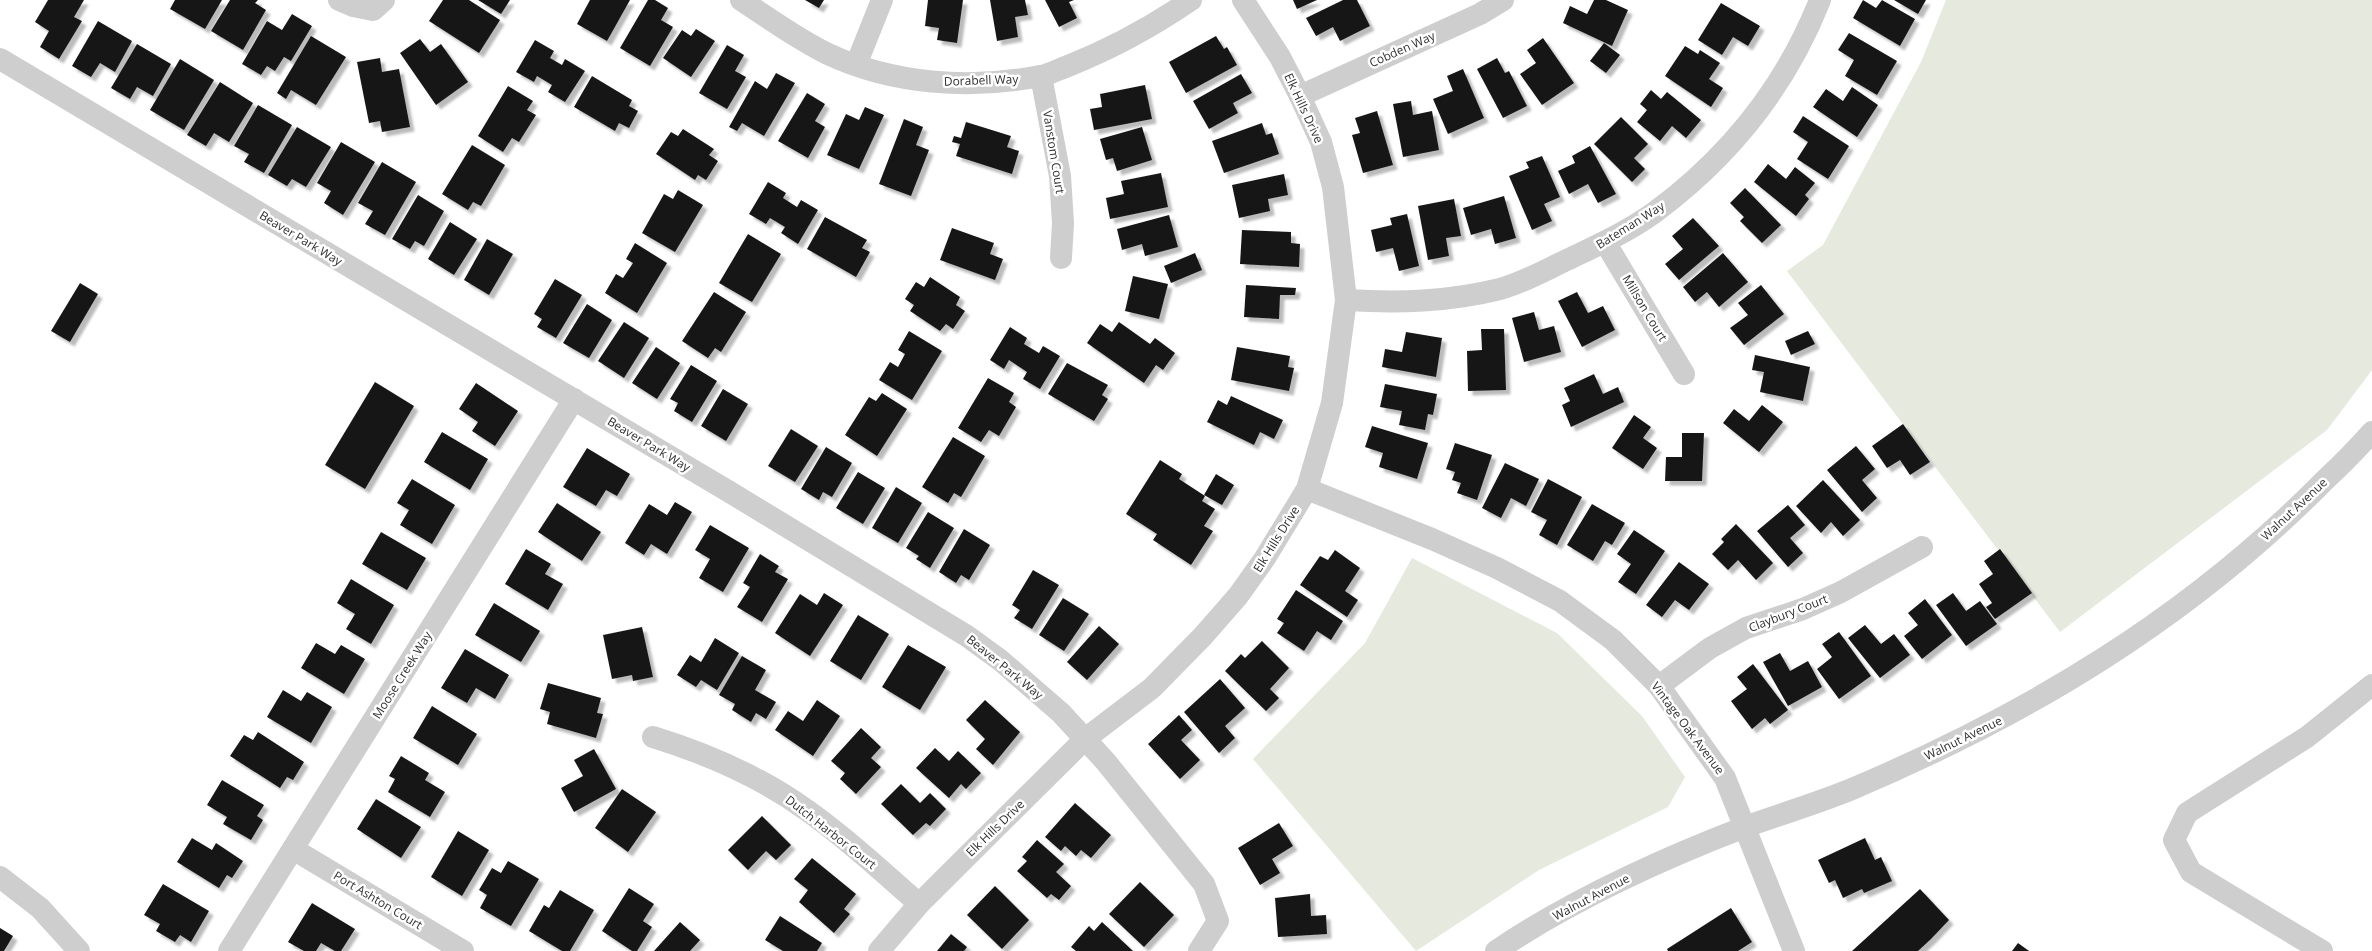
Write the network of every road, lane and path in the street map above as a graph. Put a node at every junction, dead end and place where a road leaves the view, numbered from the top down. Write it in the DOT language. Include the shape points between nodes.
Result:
graph roads {
  1 [pos="339,0"];
  2 [pos="384,0"];
  3 [pos="742,0"];
  4 [pos="882,0"];
  5 [pos="1191,0"];
  6 [pos="1243,0"];
  7 [pos="1503,0"];
  8 [pos="1820,0"];
  9 [pos="0,59"];
  10 [pos="856,65"];
  11 [pos="1041,76"];
  12 [pos="1300,96"];
  13 [pos="1605,242"];
  14 [pos="1061,258"];
  15 [pos="1346,300"];
  16 [pos="1684,374"];
  17 [pos="574,399"];
  18 [pos="2372,432"];
  19 [pos="1307,488"];
  20 [pos="1922,547"];
  21 [pos="2372,685"];
  22 [pos="1659,686"];
  23 [pos="653,737"];
  24 [pos="1085,739"];
  25 [pos="1745,827"];
  26 [pos="293,849"];
  27 [pos="0,877"];
  28 [pos="919,904"];
  29 [pos="79,951"];
  30 [pos="229,951"];
  31 [pos="463,951"];
  32 [pos="879,951"];
  33 [pos="1199,951"];
  34 [pos="1496,951"];
  35 [pos="1794,951"];
  36 [pos="2322,951"];
  1 -- 2 [label="street" via="373,10"];
  3 -- 10 [label="street, Dorabell Way" via="800,39"];
  4 -- 10 [label="street"];
  5 -- 11 [label="street, Dorabell Way" via="1092,57"];
  6 -- 12 [label="street, Elk Hills Drive" via="1280,57"];
  7 -- 12 [label="street, Cobden Way" via="1480,14"];
  8 -- 13 [label="street, Bateman Way" via="1781,80 1746,128 1708,169 1654,213"];
  9 -- 17 [label="street, Beaver Park Way"];
  10 -- 11 [label="street, Dorabell Way" via="908,79 952,83"];
  11 -- 14 [label="street, Vanstom Court" via="1060,176"];
  12 -- 15 [label="street, Elk Hills Drive" via="1321,142 1332,188"];
  13 -- 15 [label="street, Bateman Way" via="1502,288 1431,301"];
  13 -- 16 [label="street, Millson Court"];
  15 -- 19 [label="street, Elk Hills Drive" via="1332,403"];
  17 -- 24 [label="street, Beaver Park Way" via="967,636 1055,708"];
  17 -- 26 [label="street, Moose Creek Way"];
  18 -- 25 [label="street, Walnut Avenue" via="2267,536 2171,613 2090,668 1939,751 1849,790"];
  19 -- 22 [label="street, Vintage Oak Avenue" via="1497,568 1560,601 1613,640"];
  19 -- 24 [label="street, Elk Hills Drive" via="1265,558 1238,596 1203,636 1152,688"];
  20 -- 22 [label="street, Claybury Court" via="1841,592 1746,628 1710,648"];
  21 -- 36 [label="street" via="2307,737 2187,813 2174,840 2191,872"];
  22 -- 25 [label="street, Vintage Oak Avenue" via="1725,778"];
  23 -- 28 [label="street, Dutch Harbor Court" via="689,748 778,791 835,832"];
  24 -- 28 [label="street, Elk Hills Drive"];
  24 -- 33 [label="street, Beaver Park Way" via="1204,884 1218,921"];
  25 -- 34 [label="street, Walnut Avenue" via="1618,881"];
  25 -- 35 [label="street, Vintage Oak Avenue"];
  26 -- 30 [label="street, Moose Creek Way"];
  26 -- 31 [label="street, Port Ashton Court"];
  27 -- 29 [label="street" via="40,908"];
  28 -- 32 [label="street, Elk Hills Drive"];
}
